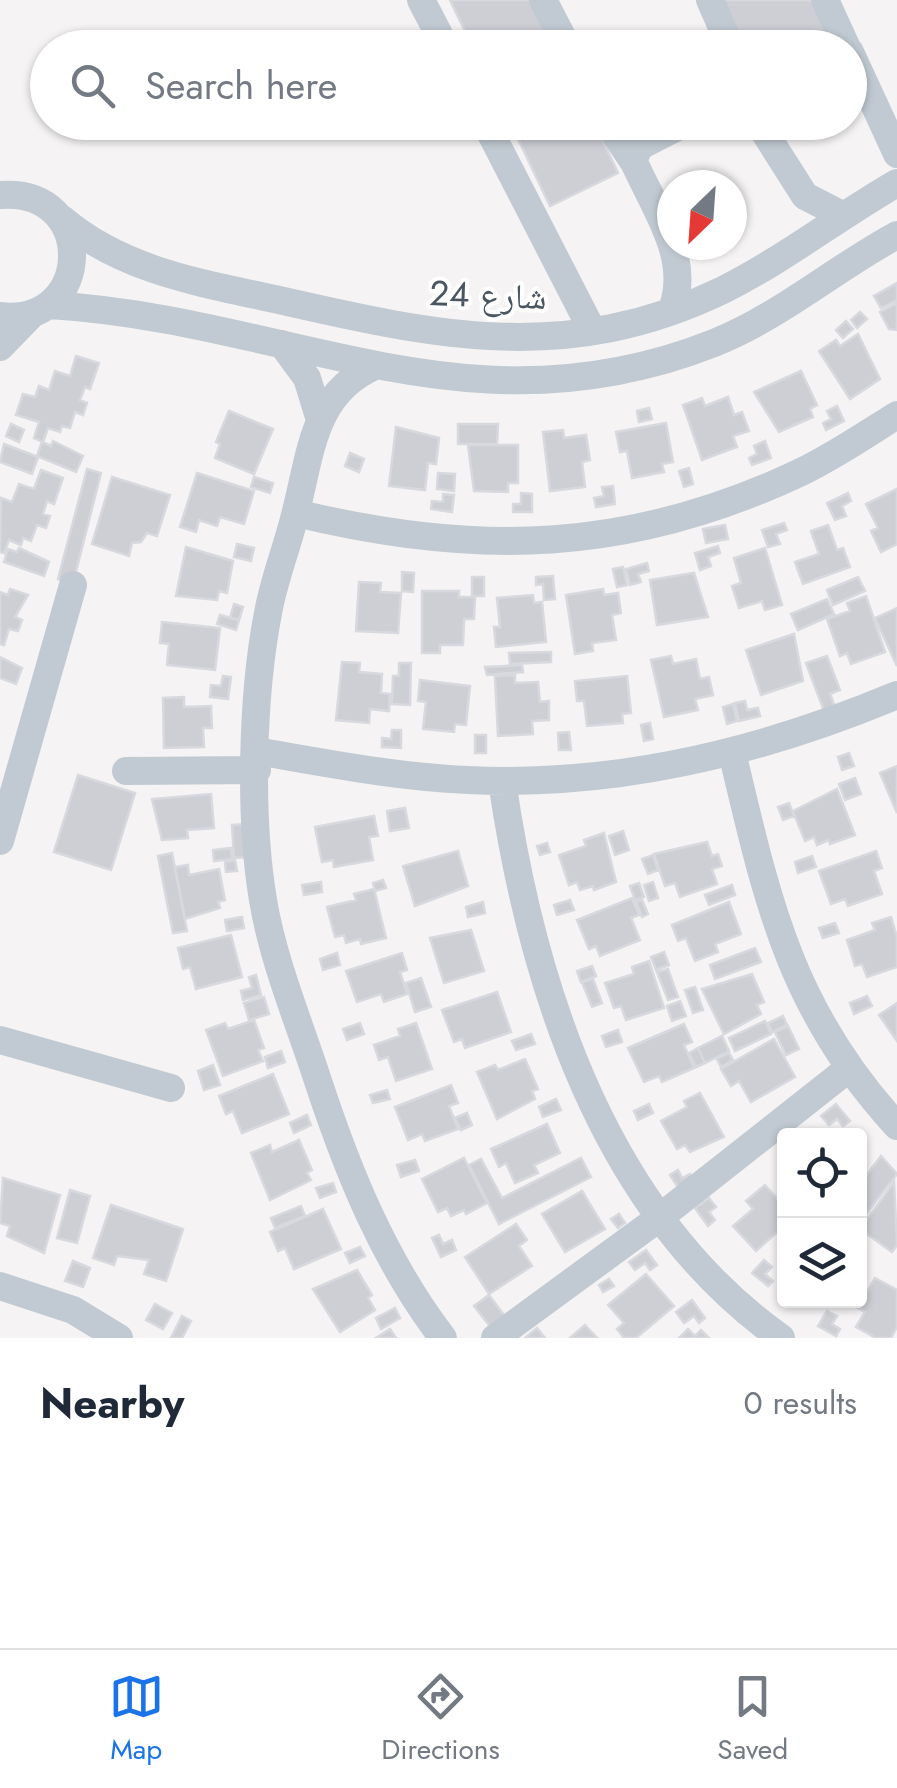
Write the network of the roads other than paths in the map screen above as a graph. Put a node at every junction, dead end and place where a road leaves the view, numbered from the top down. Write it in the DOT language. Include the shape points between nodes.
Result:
graph roads {
  1 [pos="422,0"];
  2 [pos="543,0"];
  3 [pos="710,0"];
  4 [pos="825,0"];
  5 [pos="437,30"];
  6 [pos="559,30"];
  7 [pos="723,30"];
  8 [pos="839,30"];
  9 [pos="867,90"];
  10 [pos="494,140"];
  11 [pos="619,140"];
  12 [pos="652,140"];
  13 [pos="770,140"];
  14 [pos="897,154"];
  15 [pos="635,164"];
  16 [pos="897,183"];
  17 [pos="1,194"];
  18 [pos="842,215"];
  19 [pos="62,219"];
  20 [pos="897,235"];
  21 [pos="41,309"];
  22 [pos="672,309"];
  23 [pos="0,316"];
  24 [pos="592,330"];
  25 [pos="282,344"];
  26 [pos="0,347"];
  27 [pos="375,366"];
  28 [pos="897,415"];
  29 [pos="319,418"];
  30 [pos="296,513"];
  31 [pos="74,584"];
  32 [pos="897,695"];
  33 [pos="732,752"];
  34 [pos="257,761"];
  35 [pos="126,771"];
  36 [pos="502,781"];
  37 [pos="0,841"];
  38 [pos="1,1040"];
  39 [pos="848,1069"];
  40 [pos="171,1088"];
  41 [pos="897,1126"];
  42 [pos="659,1218"];
  43 [pos="0,1286"];
  44 [pos="101,1333"];
  45 [pos="444,1338"];
  46 [pos="495,1338"];
  47 [pos="780,1338"];
  1 -- 5 [label="street"];
  2 -- 6 [label="street"];
  3 -- 7 [label="street"];
  4 -- 8 [label="street"];
  9 -- 14 [label="street"];
  10 -- 24 [label="street"];
  11 -- 15 [label="street"];
  12 -- 15 [label="street" via="640,146"];
  13 -- 18 [label="street" via="806,196"];
  15 -- 22 [label="street" via="679,267"];
  16 -- 18 [label="street, شارع 24"];
  17 -- 19 [label="street, شارع 24" via="36,198"];
  18 -- 22 [label="street, شارع 24" via="725,288"];
  19 -- 21 [label="street" via="73,265 65,287"];
  19 -- 24 [label="street, شارع 24" via="103,250 146,267 415,331 498,339"];
  20 -- 27 [label="street" via="766,318 637,368 511,384"];
  21 -- 23 [label="street"];
  21 -- 25 [label="street" via="148,314"];
  21 -- 26 [label="street"];
  22 -- 24 [label="street, شارع 24"];
  25 -- 27 [label="street"];
  25 -- 29 [label="street" via="307,378"];
  27 -- 29 [label="street" via="342,386"];
  28 -- 30 [label="street" via="756,492 610,532 511,543 444,542"];
  29 -- 30 [label="street"];
  30 -- 34 [label="street" via="268,610"];
  31 -- 37 [label="street"];
  32 -- 33 [label="street"];
  33 -- 36 [label="street" via="647,770"];
  33 -- 39 [label="street" via="784,945 804,997"];
  34 -- 35 [label="street"];
  34 -- 36 [label="street"];
  34 -- 45 [label="street" via="263,900 278,960 354,1182 381,1240"];
  36 -- 42 [label="street" via="513,855 563,1027 610,1139"];
  38 -- 40 [label="street"];
  39 -- 41 [label="street"];
  39 -- 42 [label="street"];
  42 -- 46 [label="street"];
  42 -- 47 [label="street" via="716,1284"];
  43 -- 44 [label="street"];
}
